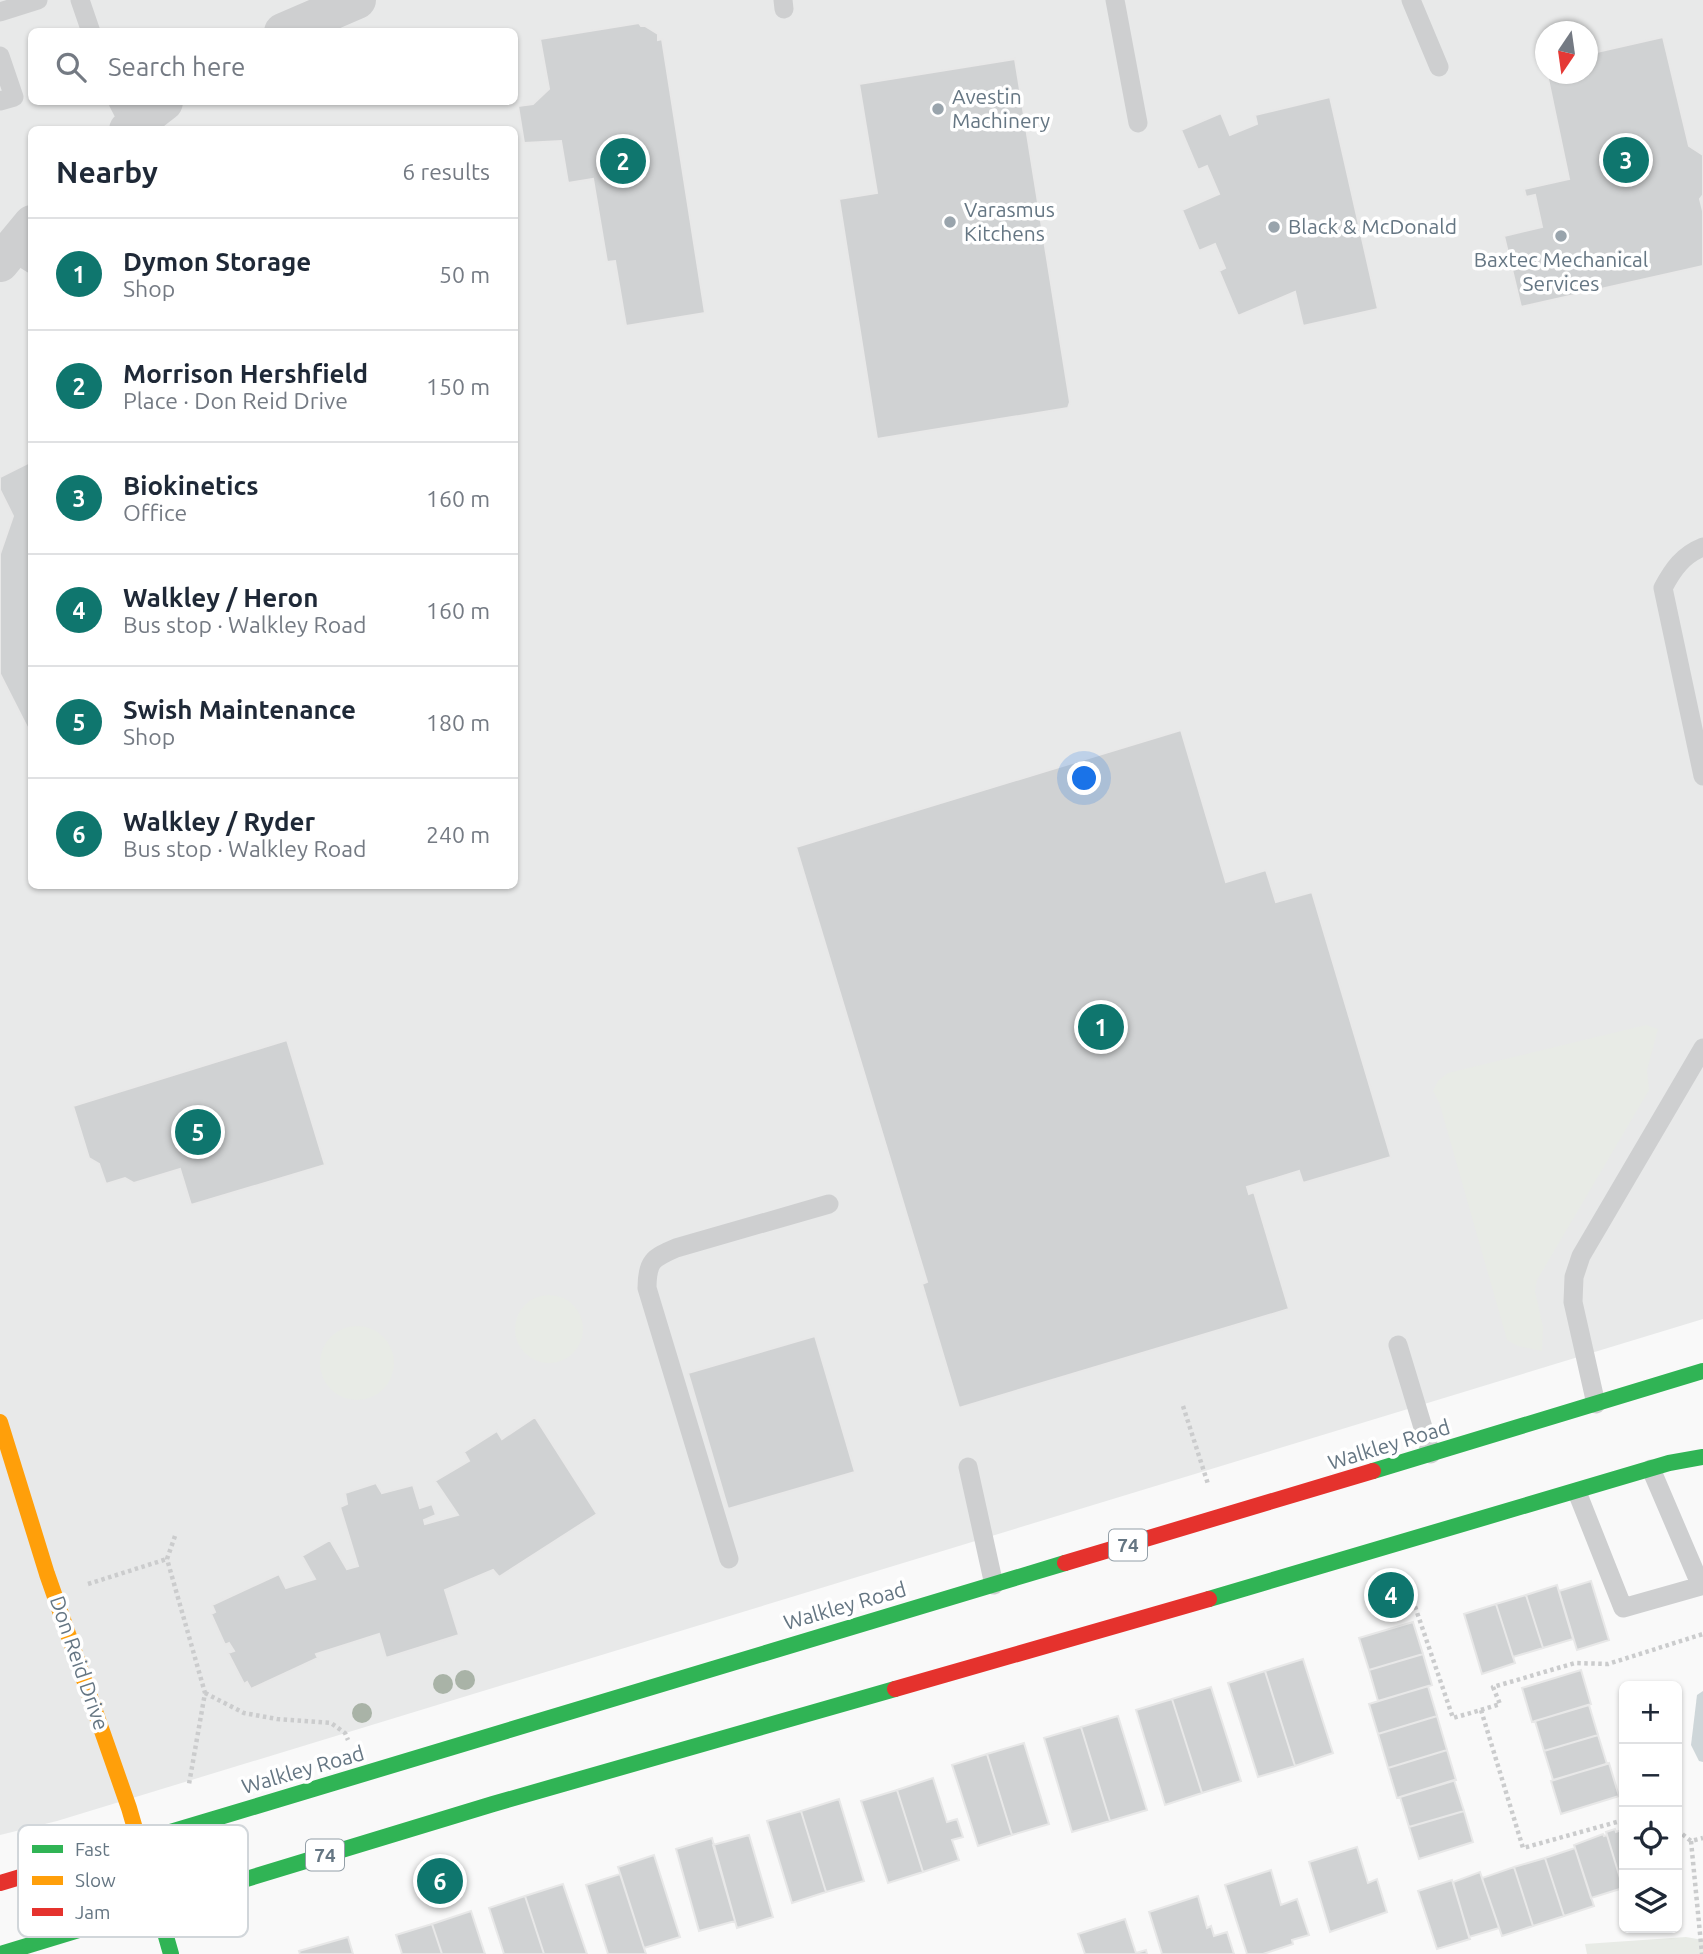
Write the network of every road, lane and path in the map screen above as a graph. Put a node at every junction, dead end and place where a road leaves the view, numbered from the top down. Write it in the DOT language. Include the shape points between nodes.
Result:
graph roads {
  1 [pos="38,0"];
  2 [pos="80,0"];
  3 [pos="357,0"];
  4 [pos="1115,0"];
  5 [pos="1411,0"];
  6 [pos="0,12"];
  7 [pos="90,28"];
  8 [pos="292,28"];
  9 [pos="0,56"];
  10 [pos="1439,67"];
  11 [pos="0,101"];
  12 [pos="157,105"];
  13 [pos="126,119"];
  14 [pos="1138,123"];
  15 [pos="1703,547"];
  16 [pos="1703,776"];
  17 [pos="1703,1048"];
  18 [pos="829,1204"];
  19 [pos="1398,1345"];
  20 [pos="1703,1371"];
  21 [pos="1596,1404"];
  22 [pos="1183,1406"];
  23 [pos="0,1422"];
  24 [pos="1703,1450"];
  25 [pos="1431,1454"];
  26 [pos="1703,1457"];
  27 [pos="1660,1466"];
  28 [pos="968,1467"];
  29 [pos="1577,1492"];
  30 [pos="1211,1495"];
  31 [pos="175,1536"];
  32 [pos="1395,1545"];
  33 [pos="167,1559"];
  34 [pos="729,1559"];
  35 [pos="87,1584"];
  36 [pos="994,1584"];
  37 [pos="1703,1634"];
  38 [pos="205,1693"];
  39 [pos="1481,1710"];
  40 [pos="352,1749"];
  41 [pos="189,1784"];
  42 [pos="1619,1821"];
  43 [pos="134,1825"];
  44 [pos="189,1825"];
  45 [pos="1682,1834"];
  46 [pos="1703,1838"];
  47 [pos="1691,1841"];
  48 [pos="18,1877"];
  49 [pos="248,1877"];
  50 [pos="0,1883"];
  51 [pos="53,1937"];
  52 [pos="166,1937"];
  53 [pos="0,1954"];
  54 [pos="171,1954"];
  55 [pos="1702,1954"];
  1 -- 6 [label="lane"];
  2 -- 7 [label="lane"];
  3 -- 8 [label="street"];
  4 -- 14 [label="lane"];
  5 -- 10 [label="lane"];
  9 -- 11 [label="lane" via="14,97"];
  12 -- 13 [label="street"];
  15 -- 16 [label="lane" via="1674,566 1662,587"];
  17 -- 21 [label="lane" via="1581,1256 1574,1277 1573,1302"];
  18 -- 34 [label="lane" via="676,1248 655,1258 647,1271 647,1288"];
  19 -- 25 [label="lane"];
  20 -- 21 [label="main road, Walkley Road / 74"];
  21 -- 25 [label="main road, Walkley Road / 74"];
  22 -- 30 [label="path"];
  23 -- 43 [label="main road, Don Reid Drive"];
  24 -- 27 [label="main road, 74"];
  25 -- 36 [label="main road, Walkley Road / 74"];
  26 -- 27 [label="main road"];
  27 -- 29 [label="main road, 74"];
  27 -- 29 [label="lane" via="1701,1587 1623,1608"];
  28 -- 36 [label="lane"];
  29 -- 32 [label="main road, 74"];
  31 -- 33 [label="path"];
  32 -- 39 [label="path" via="1452,1718"];
  32 -- 49 [label="main road, 74"];
  33 -- 35 [label="path"];
  33 -- 38 [label="path"];
  36 -- 44 [label="main road, Walkley Road / 74"];
  37 -- 39 [label="path" via="1608,1664 1575,1663 1493,1687 1500,1704"];
  38 -- 40 [label="path" via="244,1713 331,1723 345,1732"];
  38 -- 41 [label="path"];
  39 -- 42 [label="path" via="1523,1848"];
  45 -- 47 [label="path"];
  46 -- 47 [label="path"];
  47 -- 55 [label="path"];
  48 -- 50 [label="main road, Walkley Road / 74"];
  51 -- 53 [label="main road, 74"];
  52 -- 54 [label="main road, Don Reid Drive"];
}
